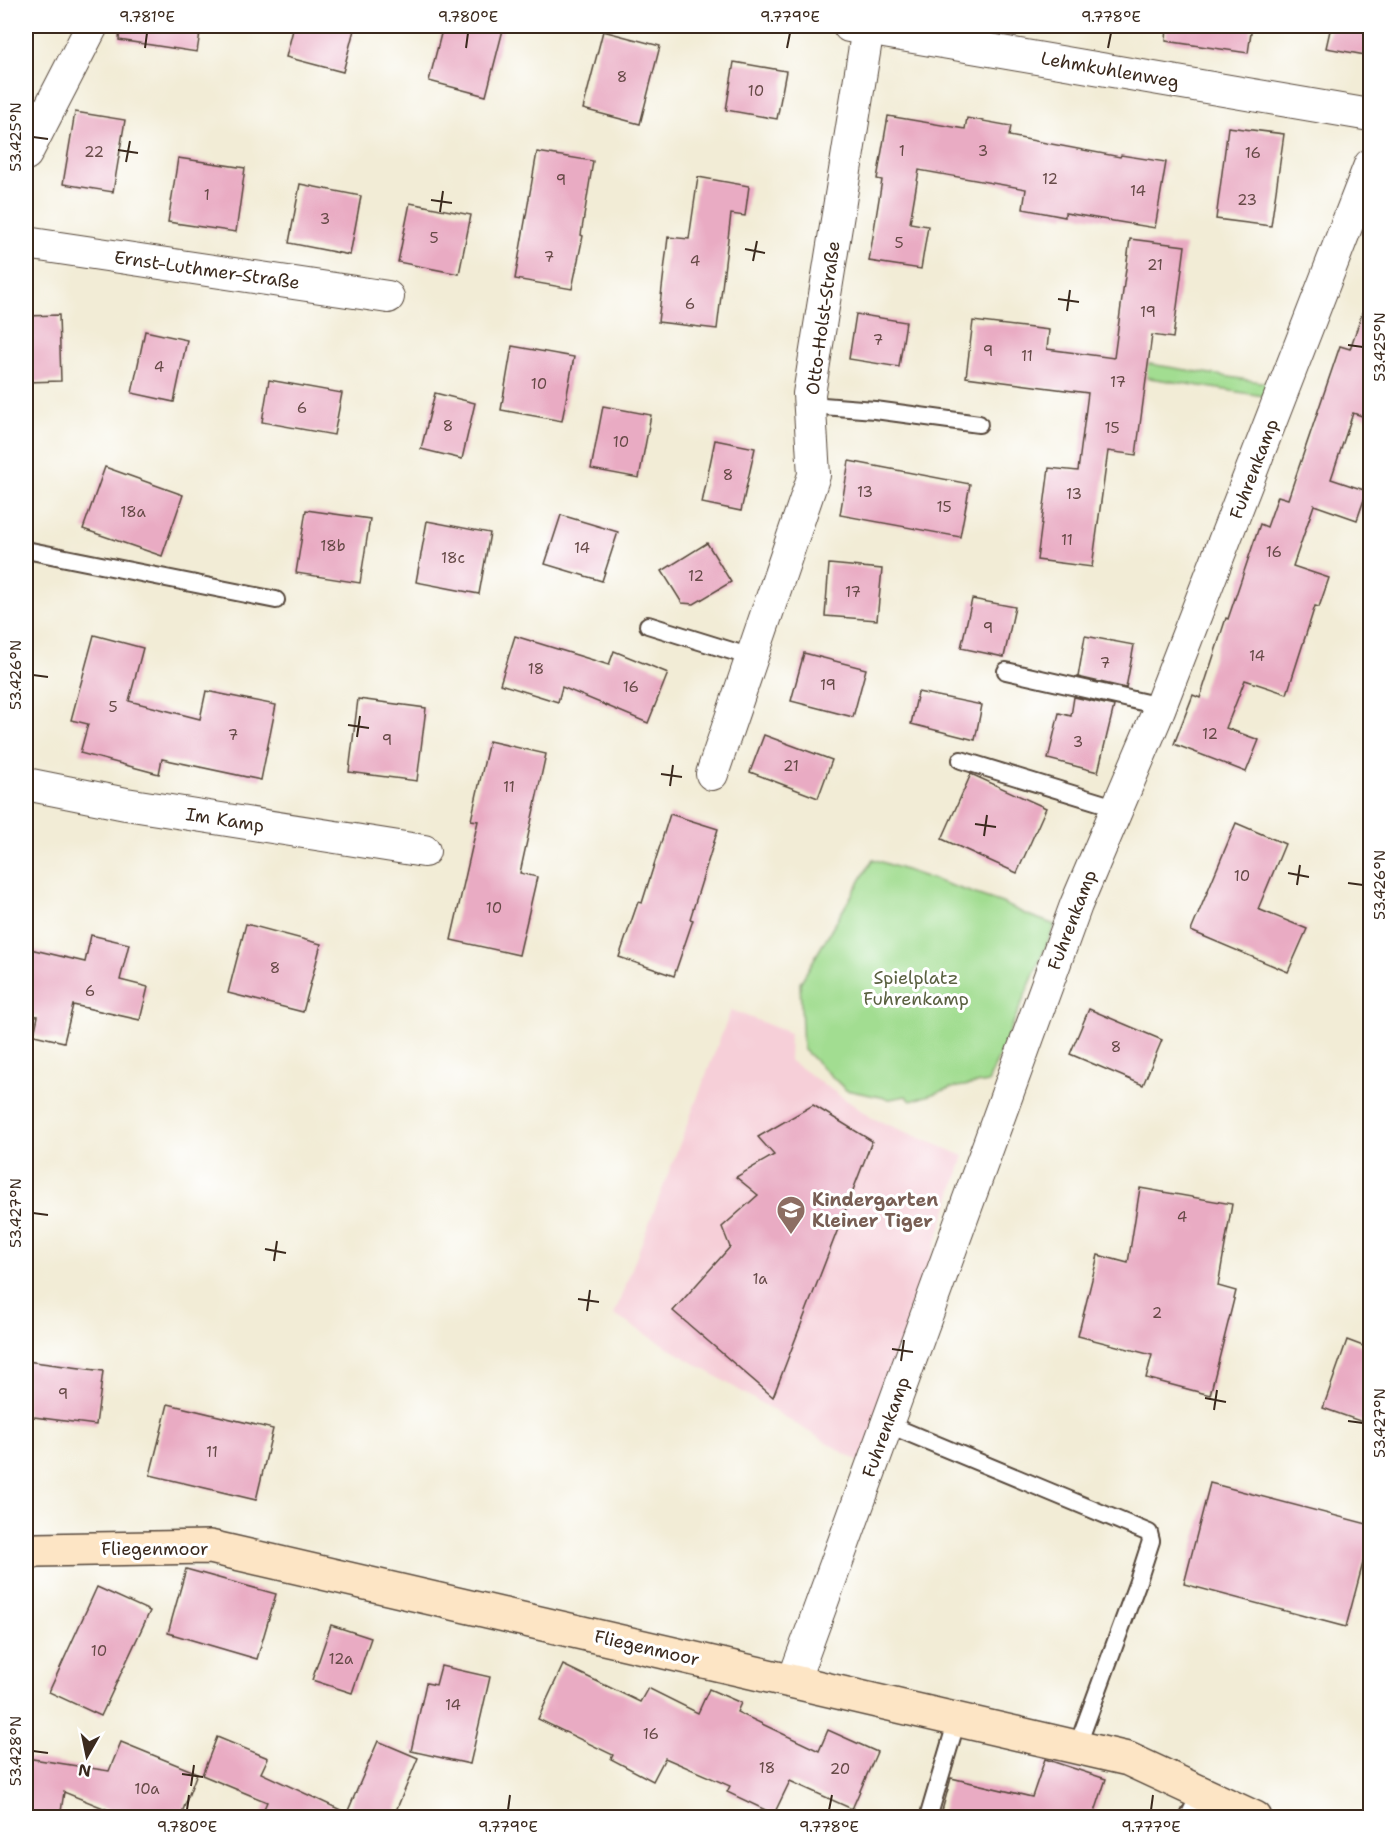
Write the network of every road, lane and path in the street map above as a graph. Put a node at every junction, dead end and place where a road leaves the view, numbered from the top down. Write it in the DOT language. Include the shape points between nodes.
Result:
graph roads {
  1 [pos="93,26"];
  2 [pos="858,27"];
  3 [pos="968,36"];
  4 [pos="1371,115"];
  5 [pos="26,154"];
  6 [pos="1371,165"];
  7 [pos="26,243"];
  8 [pos="388,297"];
  9 [pos="810,405"];
  10 [pos="979,424"];
  11 [pos="26,550"];
  12 [pos="276,600"];
  13 [pos="648,625"];
  14 [pos="751,657"];
  15 [pos="1006,671"];
  16 [pos="1160,706"];
  17 [pos="961,760"];
  18 [pos="712,774"];
  19 [pos="26,784"];
  20 [pos="1118,808"];
  21 [pos="424,851"];
  22 [pos="887,1424"];
  23 [pos="26,1553"];
  24 [pos="793,1682"];
  25 [pos="957,1720"];
  26 [pos="1077,1747"];
  27 [pos="1194,1805"];
  28 [pos="928,1818"];
  29 [pos="1255,1818"];
  1 -- 5 [label="street"];
  2 -- 3 [label="street, Lehmkuhlenweg"];
  2 -- 9 [label="street, Otto-Holst-Straße"];
  3 -- 4 [label="street, Lehmkuhlenweg"];
  6 -- 16 [label="street, Fuhrenkamp"];
  7 -- 8 [label="street, Ernst-Luthmer-Straße"];
  9 -- 10 [label="lane"];
  9 -- 14 [label="street, Otto-Holst-Straße" via="814,475"];
  11 -- 12 [label="lane"];
  13 -- 14 [label="lane"];
  14 -- 18 [label="street, Otto-Holst-Straße"];
  15 -- 16 [label="lane"];
  16 -- 20 [label="street, Fuhrenkamp"];
  17 -- 20 [label="lane"];
  19 -- 21 [label="street, Im Kamp" via="126,804"];
  20 -- 22 [label="street, Fuhrenkamp" via="1076,906"];
  22 -- 24 [label="street, Fuhrenkamp"];
  22 -- 26 [label="lane" via="1149,1533 1151,1541 1137,1584"];
  23 -- 24 [label="street, Fliegenmoor" via="210,1547"];
  24 -- 25 [label="street, Fliegenmoor"];
  25 -- 26 [label="street, Fliegenmoor"];
  25 -- 28 [label="lane"];
  26 -- 27 [label="street, Fliegenmoor" via="1128,1759"];
  27 -- 29 [label="street, Fliegenmoor"];
}
